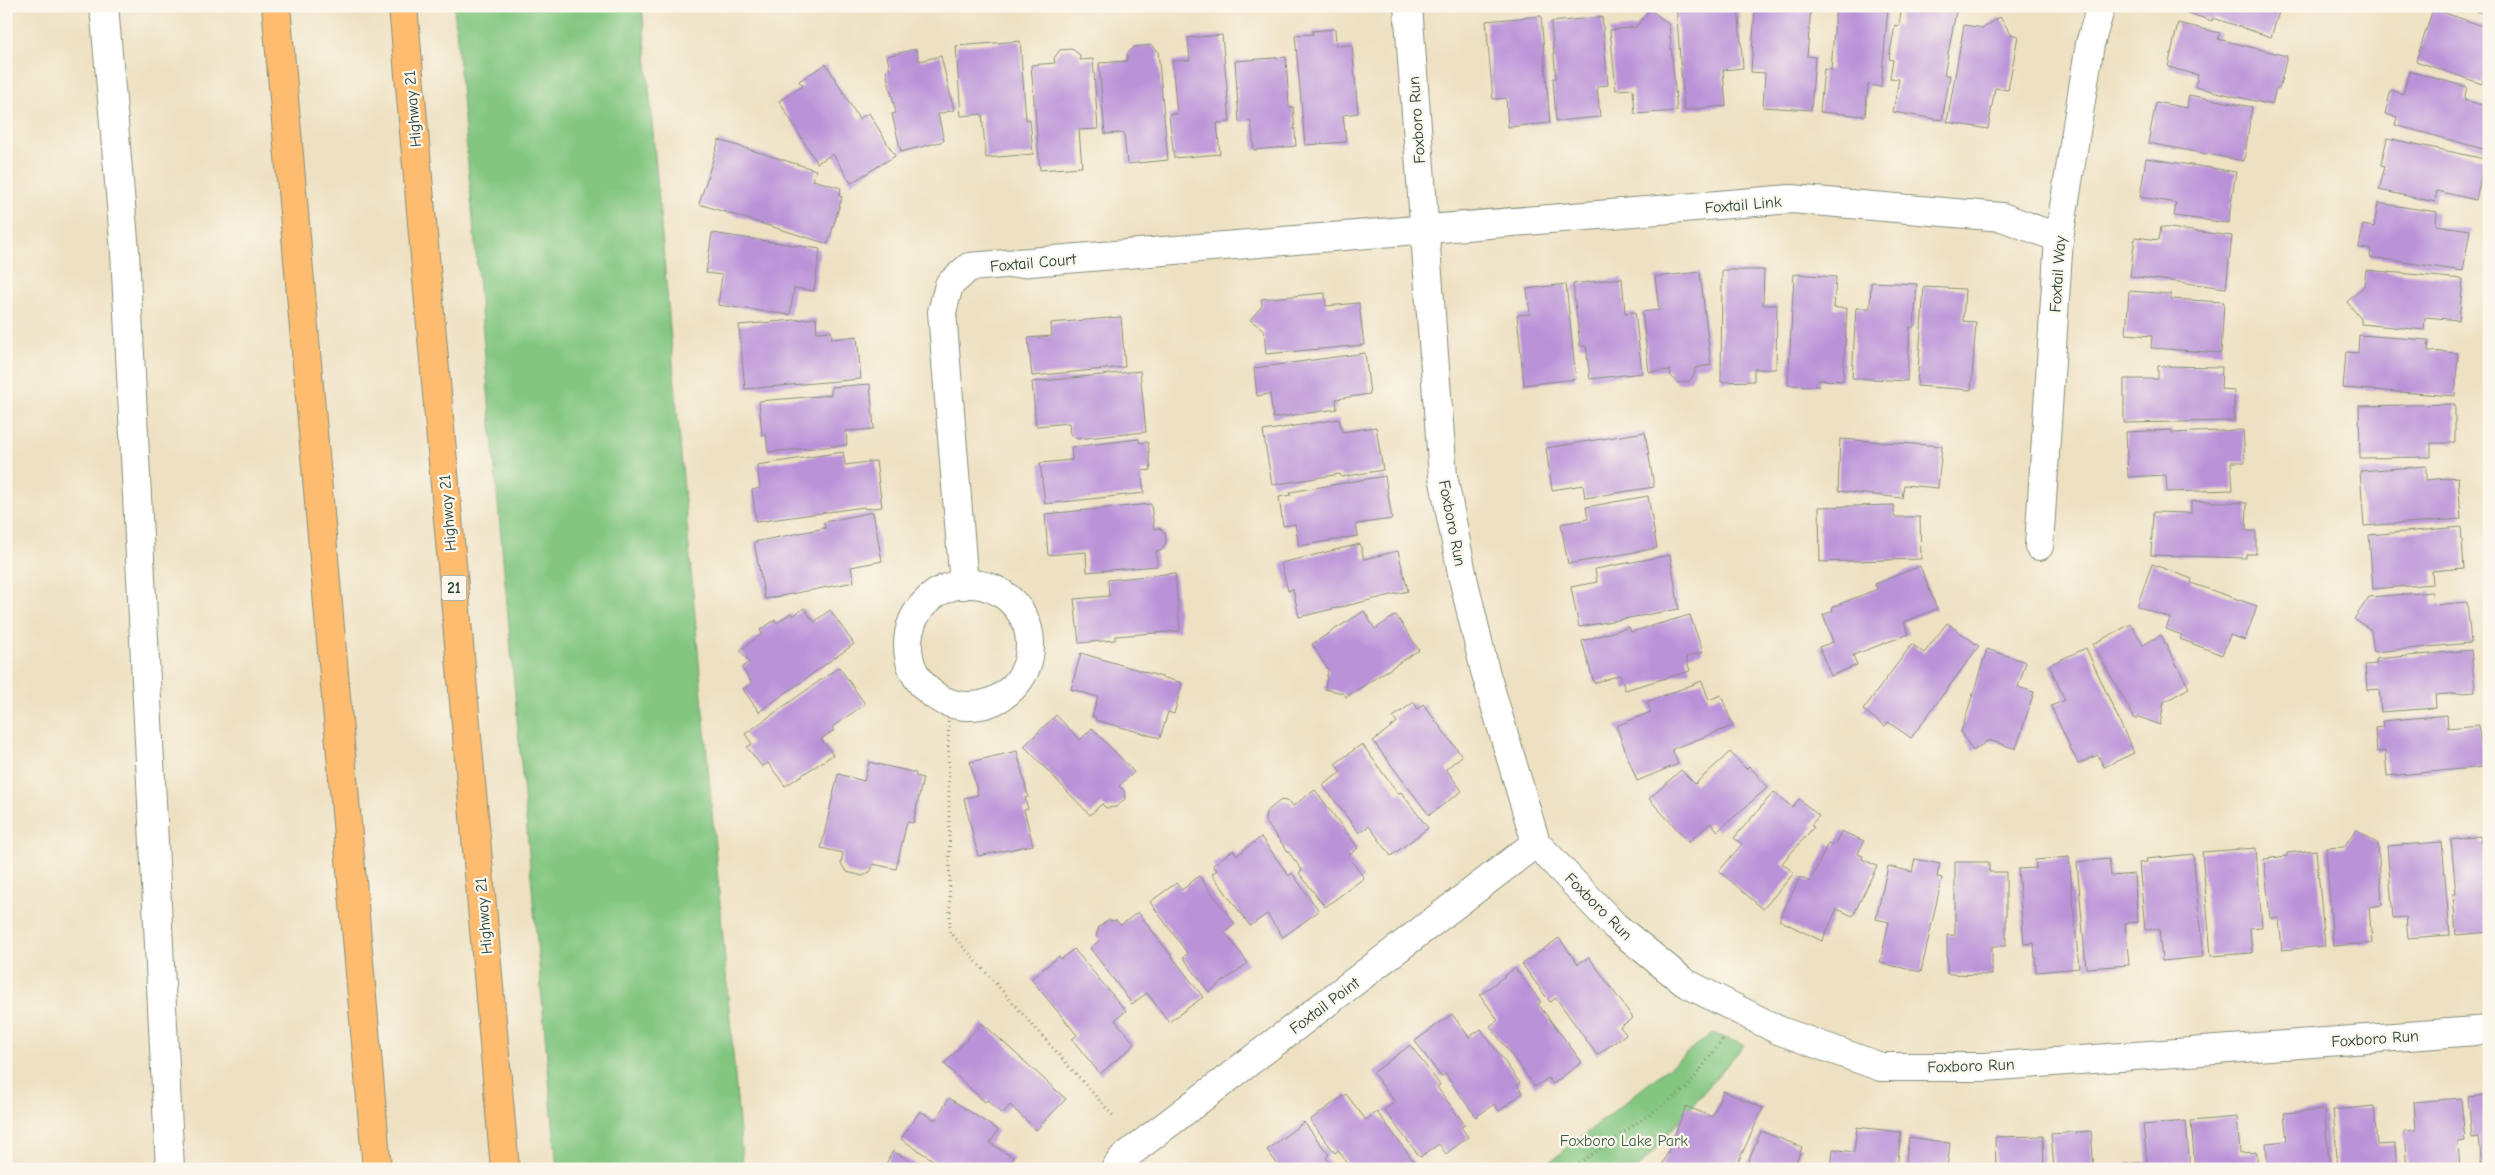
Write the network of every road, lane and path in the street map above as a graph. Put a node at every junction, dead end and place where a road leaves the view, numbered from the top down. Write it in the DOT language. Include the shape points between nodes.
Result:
graph roads {
  1 [pos="104,6"];
  2 [pos="276,6"];
  3 [pos="403,6"];
  4 [pos="1408,6"];
  5 [pos="2101,6"];
  6 [pos="1424,231"];
  7 [pos="2059,238"];
  8 [pos="2039,546"];
  9 [pos="964,585"];
  10 [pos="948,701"];
  11 [pos="1536,843"];
  12 [pos="2489,1030"];
  13 [pos="1725,1036"];
  14 [pos="1115,1118"];
  15 [pos="170,1169"];
  16 [pos="377,1169"];
  17 [pos="505,1169"];
  18 [pos="1115,1169"];
  19 [pos="1571,1169"];
  1 -- 15 [label="street" via="124,252"];
  2 -- 16 [label="main road"];
  3 -- 17 [label="main road, Highway 21 / 21"];
  4 -- 6 [label="street, Foxboro Run"];
  5 -- 7 [label="street, Foxtail Way" via="2090,44"];
  6 -- 7 [label="street, Foxtail Link" via="1791,199 2002,217"];
  6 -- 9 [label="street, Foxtail Court" via="968,267 949,285 942,312"];
  6 -- 11 [label="street, Foxboro Run" via="1443,476 1485,671"];
  7 -- 8 [label="street, Foxtail Way"];
  9 -- 10 [label="street" via="936,594 921,607 911,625 908,645 911,665 921,683 936,697"];
  9 -- 10 [label="street" via="994,589 1011,600 1023,616 1030,634 1030,654 1024,673 1012,689 996,700 976,706"];
  10 -- 14 [label="path" via="950,932"];
  11 -- 12 [label="street, Foxboro Run" via="1615,926 1684,982 1778,1030 1881,1067 1985,1066"];
  11 -- 18 [label="street, Foxtail Point" via="1122,1159"];
  13 -- 19 [label="path" via="1686,1089"];
}
